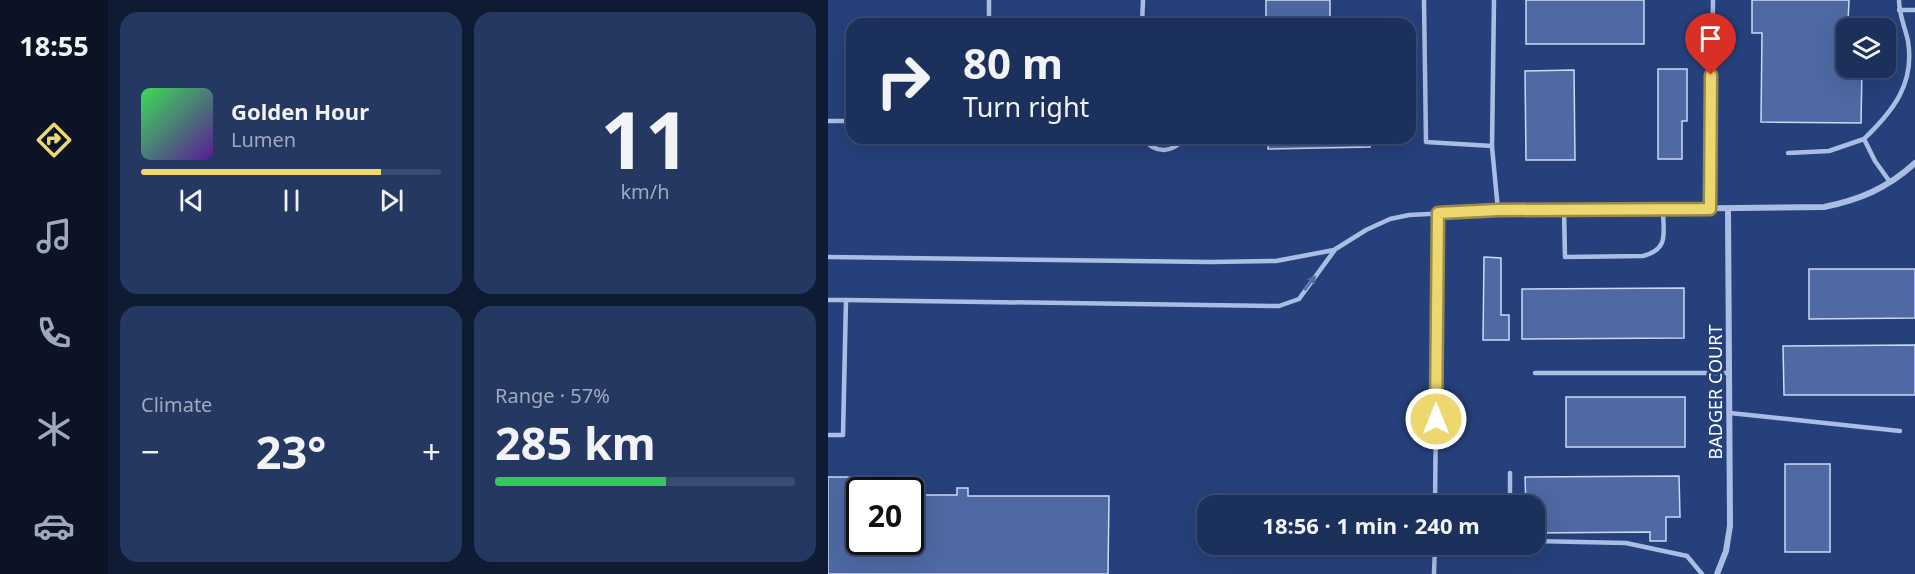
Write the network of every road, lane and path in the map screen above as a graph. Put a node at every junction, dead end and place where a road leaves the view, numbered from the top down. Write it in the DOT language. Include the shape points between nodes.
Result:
graph roads {
  1 [pos="989,0"];
  2 [pos="1143,0"];
  3 [pos="1424,0"];
  4 [pos="1494,0"];
  5 [pos="1713,0"];
  6 [pos="1899,0"];
  7 [pos="1899,10"];
  8 [pos="1915,10"];
  9 [pos="989,18"];
  10 [pos="1142,18"];
  11 [pos="828,121"];
  12 [pos="846,121"];
  13 [pos="1864,139"];
  14 [pos="1147,144"];
  15 [pos="1178,144"];
  16 [pos="1492,146"];
  17 [pos="1788,153"];
  18 [pos="1915,163"];
  19 [pos="1890,182"];
  20 [pos="1728,208"];
  21 [pos="1663,209"];
  22 [pos="1710,209"];
  23 [pos="1498,210"];
  24 [pos="1564,210"];
  25 [pos="1486,211"];
  26 [pos="1438,213"];
  27 [pos="1334,250"];
  28 [pos="828,257"];
  29 [pos="828,300"];
  30 [pos="846,300"];
  31 [pos="1535,373"];
  32 [pos="1730,373"];
  33 [pos="1730,413"];
  34 [pos="1900,431"];
  35 [pos="828,435"];
  36 [pos="1510,473"];
  37 [pos="1435,495"];
  38 [pos="1510,495"];
  39 [pos="1545,540"];
  40 [pos="1435,555"];
  41 [pos="1434,574"];
  42 [pos="1702,574"];
  43 [pos="1717,574"];
  1 -- 9 [label="lane"];
  2 -- 10 [label="lane"];
  3 -- 16 [label="lane" via="1426,142"];
  4 -- 16 [label="lane"];
  5 -- 22 [label="lane"];
  6 -- 7 [label="lane"];
  7 -- 8 [label="lane"];
  7 -- 13 [label="lane" via="1908,42 1904,89"];
  11 -- 12 [label="lane"];
  13 -- 17 [label="lane" via="1829,151"];
  13 -- 19 [label="lane"];
  14 -- 15 [label="lane" via="1159,150"];
  16 -- 23 [label="lane"];
  18 -- 19 [label="street"];
  19 -- 20 [label="street" via="1848,202 1824,207"];
  20 -- 22 [label="street"];
  20 -- 32 [label="street, BADGER COURT"];
  21 -- 22 [label="street"];
  21 -- 24 [label="street"];
  21 -- 24 [label="lane" via="1663,243 1653,254 1643,256 1565,256"];
  23 -- 24 [label="street"];
  23 -- 25 [label="street"];
  25 -- 26 [label="lane"];
  26 -- 27 [label="lane" via="1390,219"];
  26 -- 37 [label="lane"];
  27 -- 28 [label="lane" via="1276,261 1211,262"];
  30 -- 27 [label="lane, one-way" via="1279,306 1299,298"];
  29 -- 30 [label="lane"];
  30 -- 35 [label="lane" via="843,435"];
  31 -- 32 [label="lane"];
  32 -- 33 [label="street, BADGER COURT"];
  33 -- 34 [label="lane"];
  33 -- 43 [label="street, BADGER COURT" via="1730,526"];
  36 -- 38 [label="lane"];
  39 -- 42 [label="lane" via="1626,543 1687,556"];
  40 -- 41 [label="lane"];
}
